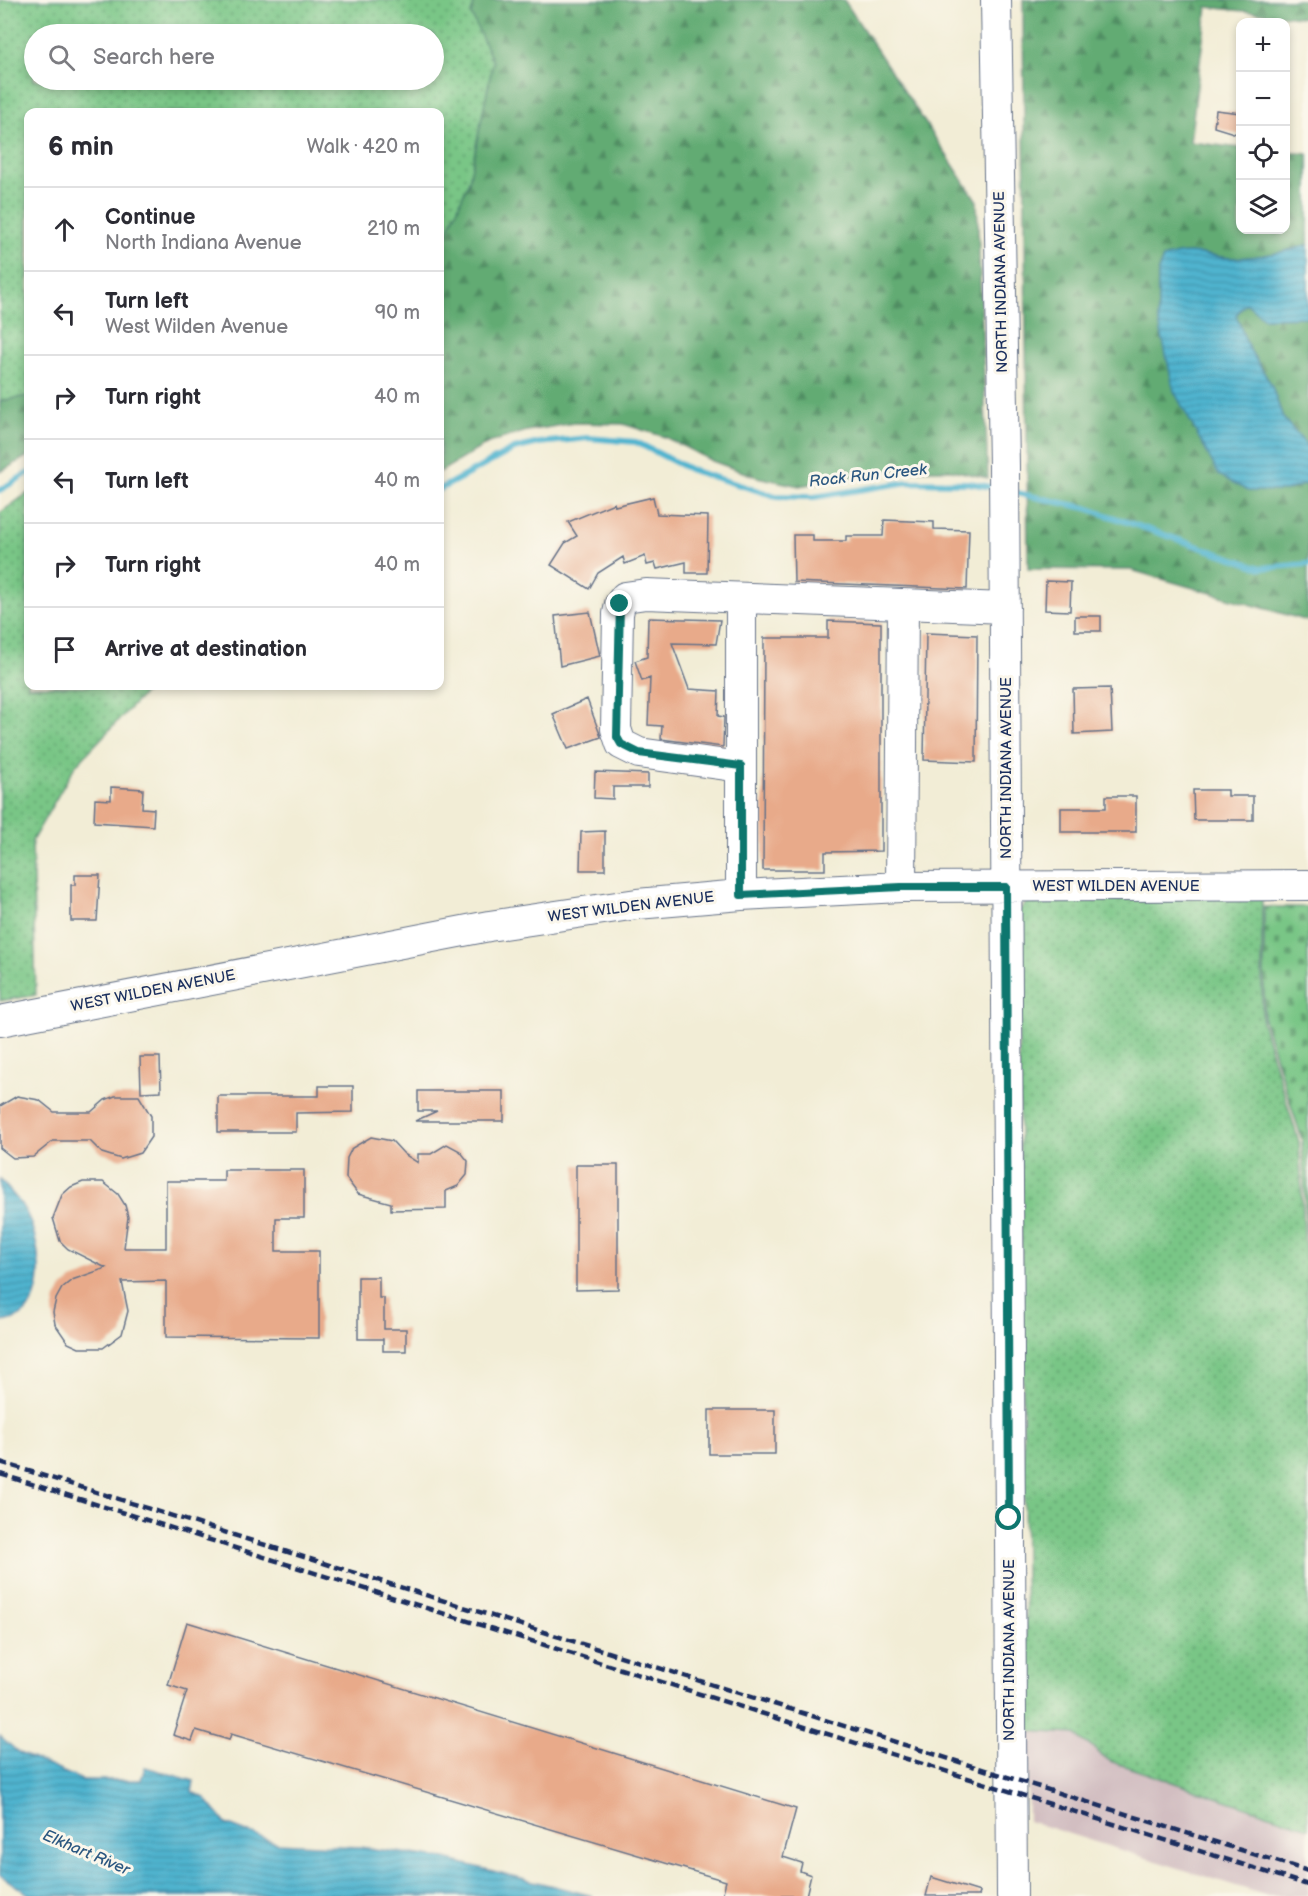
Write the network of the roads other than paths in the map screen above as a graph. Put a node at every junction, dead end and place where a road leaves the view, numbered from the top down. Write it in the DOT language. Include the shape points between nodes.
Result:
graph roads {
  1 [pos="989,3"];
  2 [pos="741,598"];
  3 [pos="903,605"];
  4 [pos="1005,608"];
  5 [pos="741,766"];
  6 [pos="1308,885"];
  7 [pos="901,887"];
  8 [pos="1006,887"];
  9 [pos="741,895"];
  10 [pos="0,1022"];
  11 [pos="1012,1896"];
  1 -- 4 [label="street, NORTH INDIANA AVENUE"];
  2 -- 3 [label="street"];
  2 -- 5 [label="street"];
  2 -- 5 [label="street" via="646,594 625,597 618,614 616,729 621,744 639,753"];
  3 -- 4 [label="street"];
  3 -- 7 [label="street"];
  4 -- 8 [label="street, NORTH INDIANA AVENUE"];
  5 -- 9 [label="street"];
  6 -- 8 [label="street, WEST WILDEN AVENUE"];
  7 -- 8 [label="street, WEST WILDEN AVENUE"];
  7 -- 9 [label="street, WEST WILDEN AVENUE"];
  8 -- 11 [label="street, NORTH INDIANA AVENUE"];
  9 -- 10 [label="street, WEST WILDEN AVENUE" via="637,904 489,926"];
}
